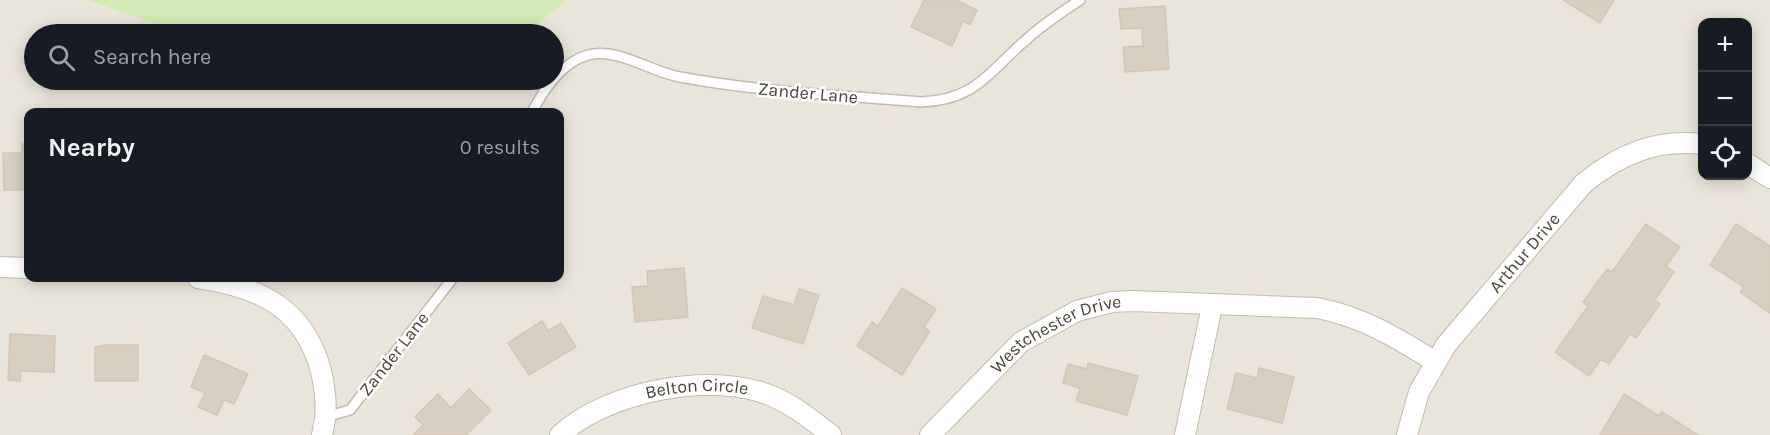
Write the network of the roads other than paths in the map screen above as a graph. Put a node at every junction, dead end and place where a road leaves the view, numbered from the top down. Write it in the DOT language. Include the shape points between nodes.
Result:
graph roads {
  1 [pos="1080,0"];
  2 [pos="564,68"];
  3 [pos="548,90"];
  4 [pos="535,108"];
  5 [pos="1698,144"];
  6 [pos="1752,167"];
  7 [pos="1770,178"];
  8 [pos="0,267"];
  9 [pos="24,268"];
  10 [pos="224,282"];
  11 [pos="450,282"];
  12 [pos="1212,306"];
  13 [pos="1434,361"];
  14 [pos="324,426"];
  15 [pos="560,435"];
  16 [pos="831,435"];
  17 [pos="930,435"];
  18 [pos="1185,435"];
  19 [pos="1407,435"];
  1 -- 2 [label="lane, Zander Lane" via="1027,38 974,88 946,100 921,102 761,90 661,74 602,53 588,55"];
  3 -- 4 [label="lane, Zander Lane"];
  5 -- 13 [label="street, Arthur Drive" via="1671,142 1640,149 1584,183"];
  6 -- 7 [label="street"];
  8 -- 9 [label="street"];
  10 -- 14 [label="street" via="259,293 288,312 306,334 324,384"];
  11 -- 14 [label="lane, Zander Lane" via="350,410"];
  12 -- 13 [label="street, Westchester Drive" via="1317,308 1336,312 1370,324"];
  12 -- 17 [label="street, Westchester Drive" via="1112,302 1059,319 1014,348"];
  12 -- 18 [label="street"];
  13 -- 19 [label="street, Arthur Drive" via="1419,393"];
  15 -- 16 [label="street, Belton Circle" via="586,415 623,400 666,389 706,386 772,396"];
}
